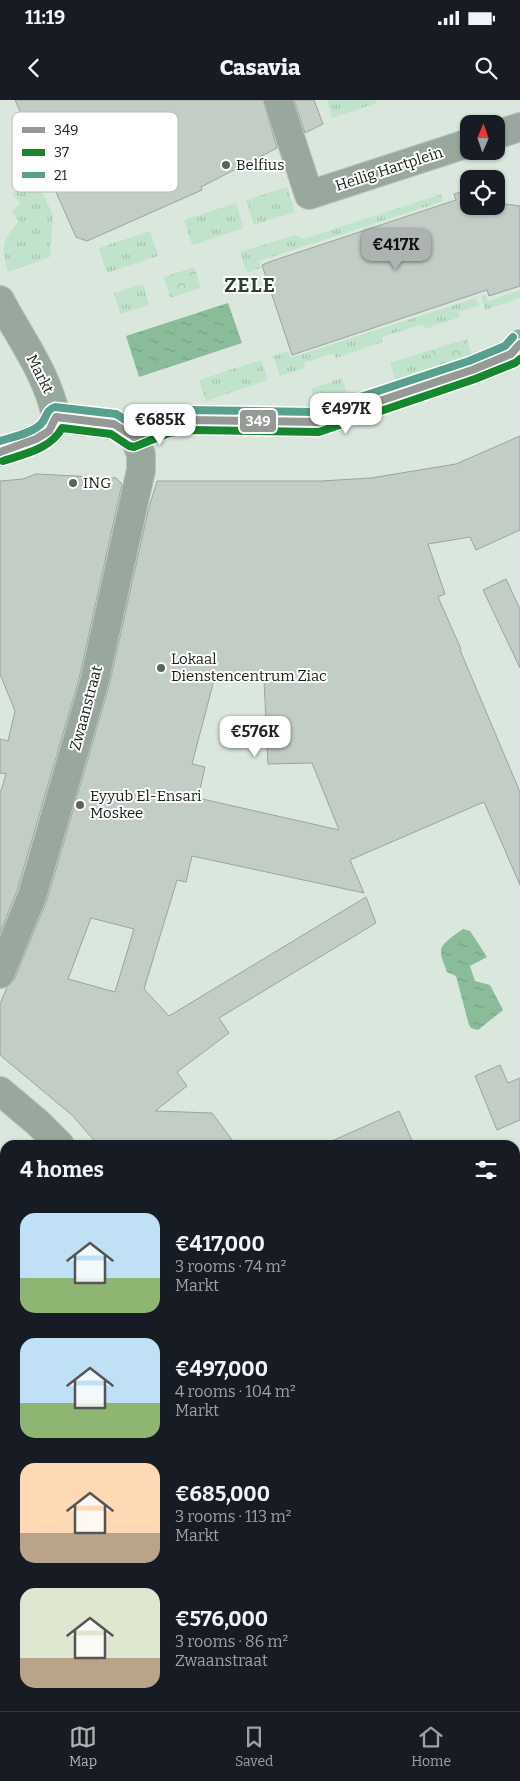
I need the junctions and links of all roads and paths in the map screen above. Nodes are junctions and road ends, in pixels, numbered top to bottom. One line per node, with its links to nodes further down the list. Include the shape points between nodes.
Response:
1 (278, 100): 4 (street, Heilig Hartplein, via 309,195)
2 (520, 127): 3 (street)
3 (505, 131)
4 (460, 147)
5 (0, 300): 7 (street, Markt, via 45,380)
6 (520, 344): 8 (street, via 511,354 472,370 318,422 188,420 166,423)
7 (56, 417): 8 (street, via 114,424); 9 (street, via 49,431)
8 (134, 437): 10 (street, Zwaanstraat, via 141,454 141,470 94,683 32,896)
9 (0, 452)
10 (0, 974)
11 (0, 1091): 12 (street)
12 (55, 1140)

